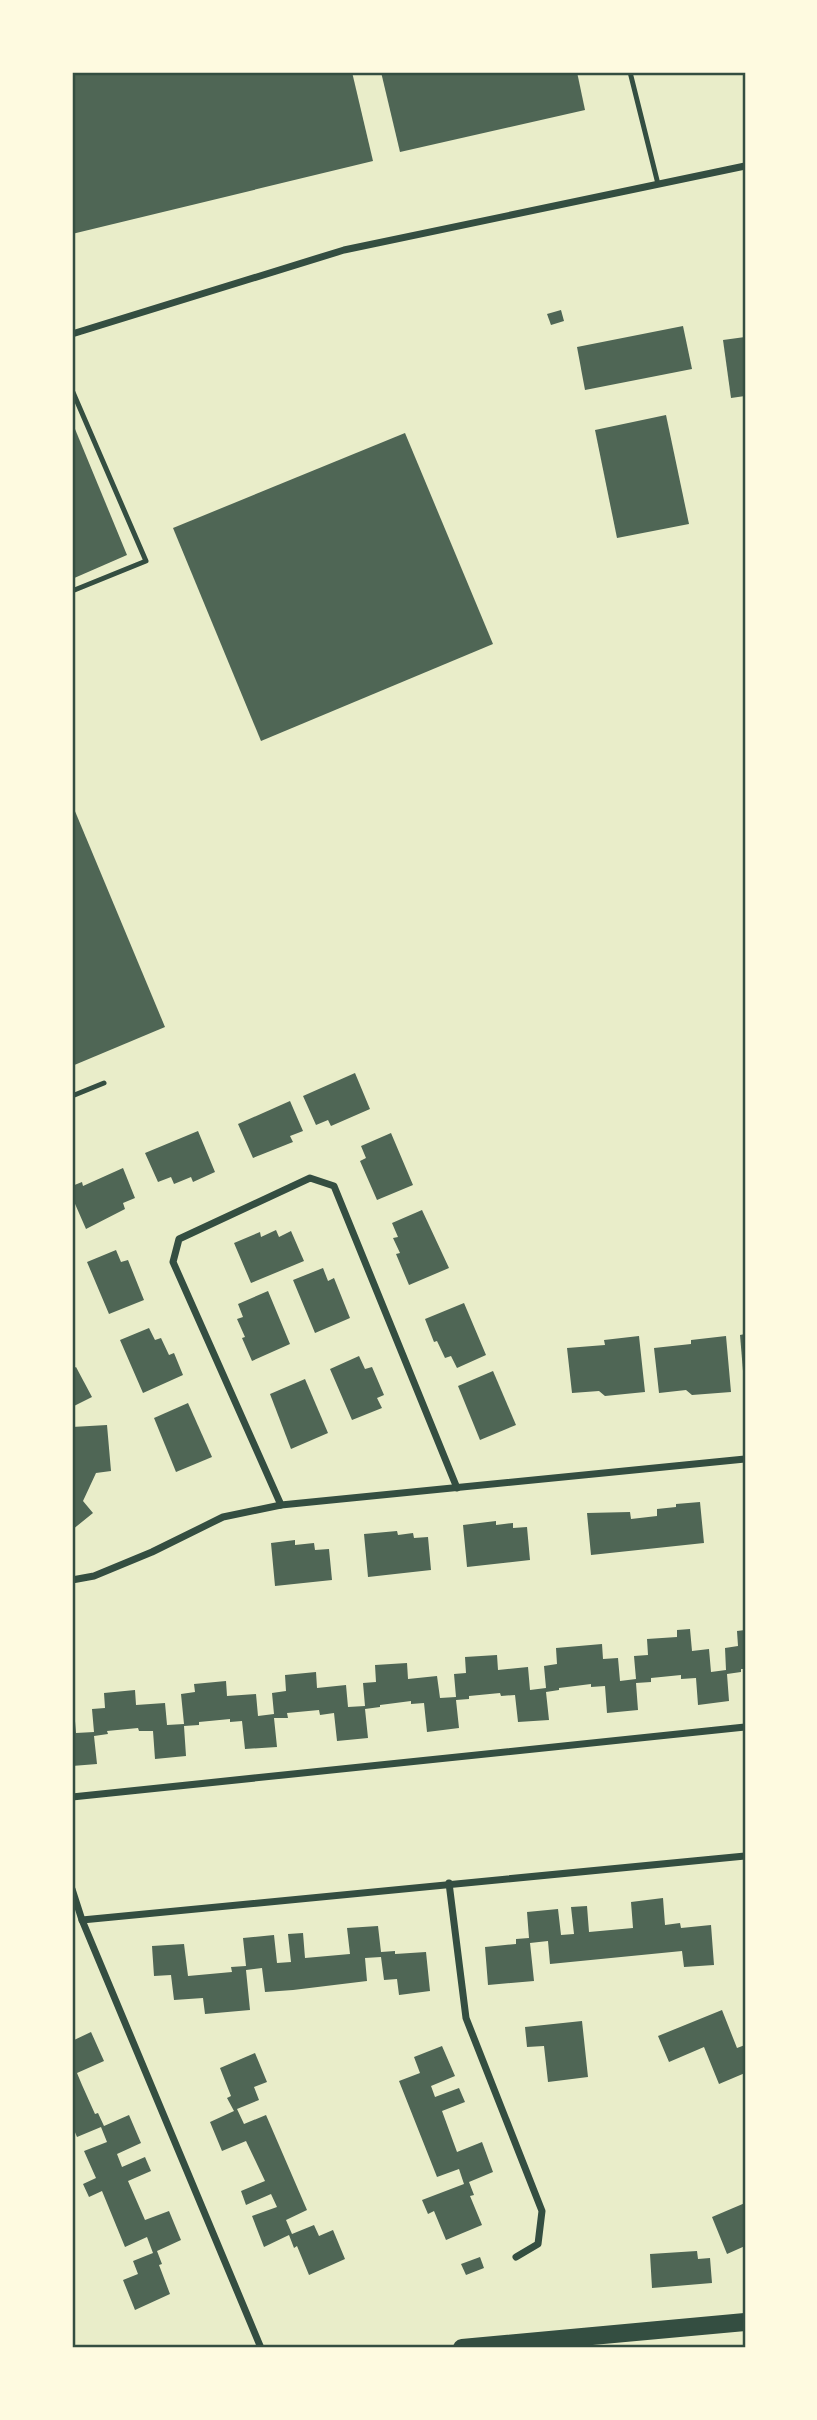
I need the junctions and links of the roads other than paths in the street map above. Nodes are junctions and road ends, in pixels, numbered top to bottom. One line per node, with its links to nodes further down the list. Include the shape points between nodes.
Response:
1 (630, 72): 3 (lane)
2 (745, 166): 3 (street)
3 (658, 184): 4 (street, via 344,250)
4 (72, 334)
5 (72, 390): 6 (lane, via 146,561)
6 (72, 591)
7 (104, 1083): 8 (lane)
8 (72, 1096)
9 (745, 1459): 10 (street)
10 (457, 1488): 11 (street); 11 (street, via 334,1186 310,1178 179,1238 173,1262)
11 (281, 1505): 12 (street, via 223,1517 152,1552)
12 (72, 1580)
13 (745, 1727): 14 (street)
14 (72, 1797)
15 (745, 1856): 16 (street)
16 (449, 1883): 18 (street); 19 (street, via 466,2018 542,2211 538,2244)
17 (72, 1889): 18 (street)
18 (82, 1920): 21 (street)
19 (516, 2257)
20 (745, 2322): 22 (main road)
21 (261, 2348)
22 (462, 2348)

